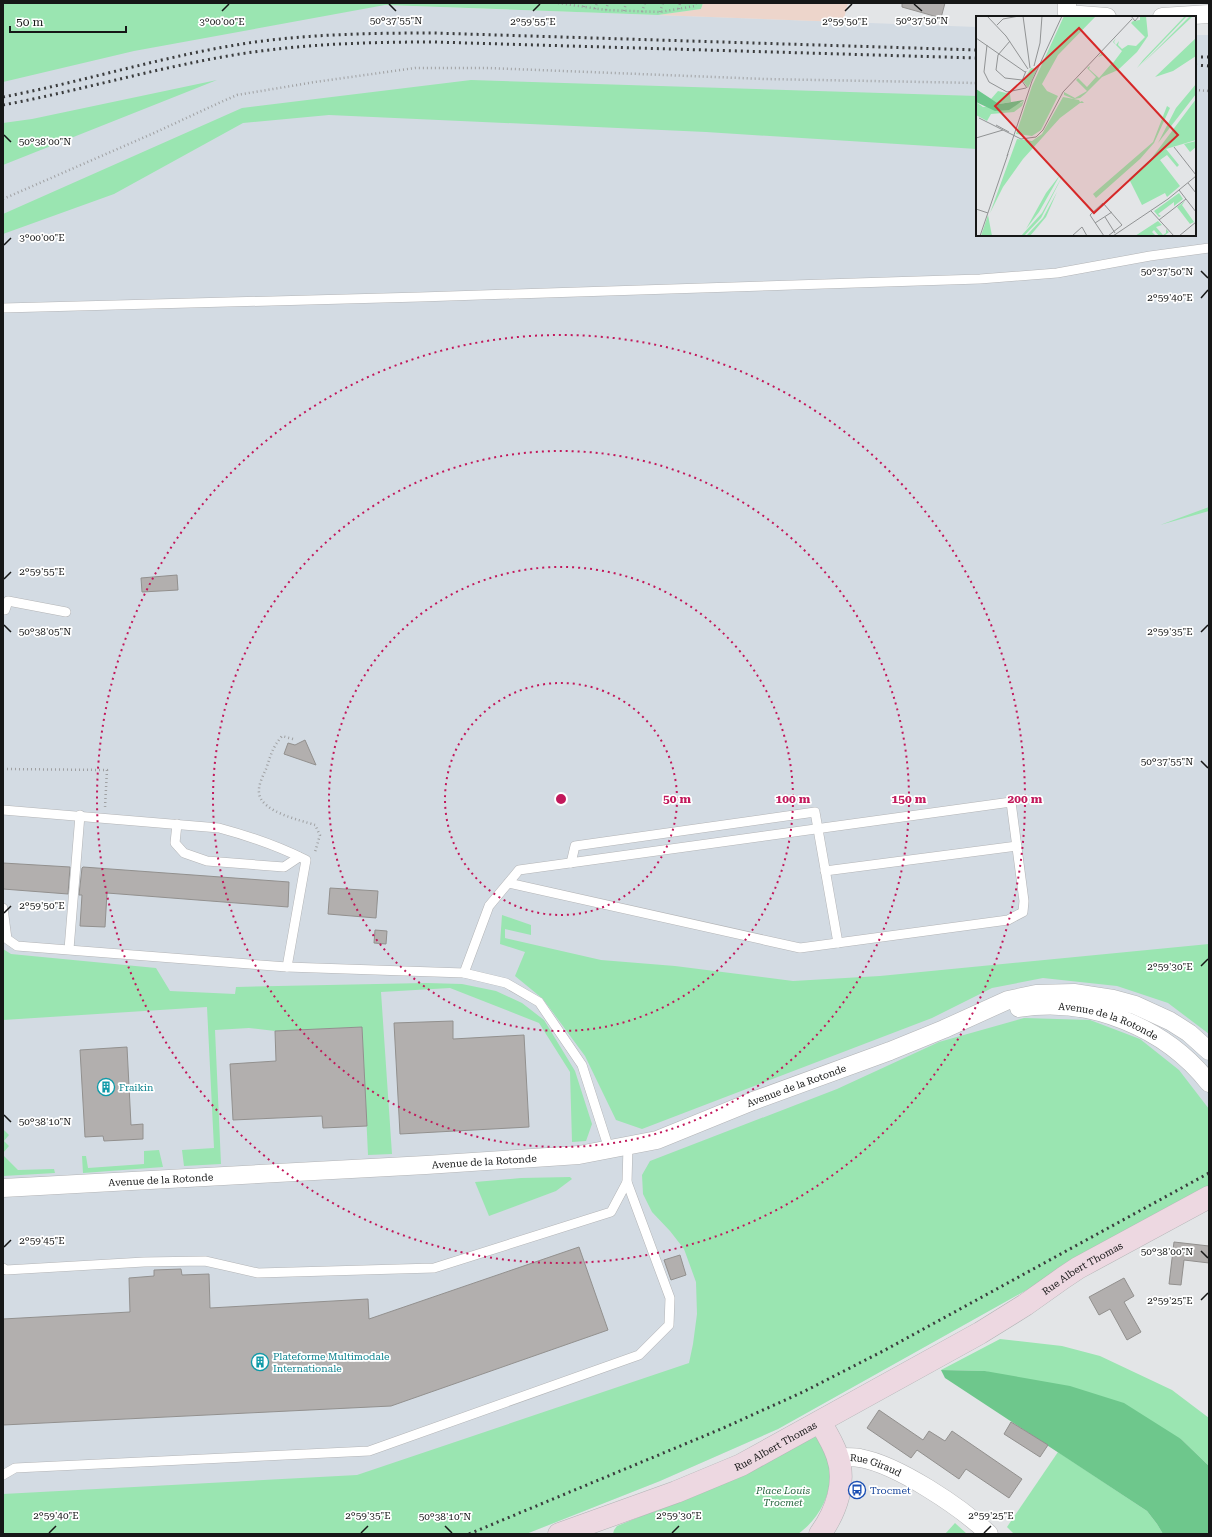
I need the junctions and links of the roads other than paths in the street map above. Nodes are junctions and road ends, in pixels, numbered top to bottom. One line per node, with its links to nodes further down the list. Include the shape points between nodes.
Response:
1 (1067, 3): 3 (street, via 1067,14)
2 (1209, 14): 4 (street)
3 (1094, 16)
4 (1178, 16)
5 (1209, 248): 6 (lane, via 1158,254 1057,273 980,279)
6 (3, 308)
7 (5, 610): 8 (lane, via 8,601)
8 (66, 612)
9 (3, 810): 10 (lane)
10 (80, 816): 11 (lane); 20 (lane)
11 (177, 824): 14 (lane, via 219,828 252,837); 14 (lane, via 175,843 184,853 206,861 284,867)
12 (818, 829): 13 (lane, via 1011,802); 15 (lane); 15 (lane, via 815,812 575,846); 16 (lane)
13 (1017, 846): 16 (lane); 19 (lane, via 1024,901 1023,912 1018,915 1008,920)
14 (302, 859): 21 (lane)
15 (571, 863): 17 (lane, via 519,870)
16 (825, 871): 19 (lane)
17 (508, 883): 19 (lane, via 800,948); 22 (lane, via 489,906)
18 (3, 908): 20 (lane, via 7,939 17,946)
19 (838, 943)
20 (69, 949): 21 (lane)
21 (287, 967): 22 (lane)
22 (464, 973): 27 (lane, via 506,983 539,1002 582,1065)
23 (944, 1029): 24 (street, Avenue de la Rotonde, via 1008,1000 1036,994 1074,993 1113,999 1154,1013 1189,1033); 25 (street, Avenue de la Rotonde, via 1001,1011 1022,1008 1062,1006 1098,1012 1149,1031 1192,1063); 26 (street, Avenue de la Rotonde, via 657,1140)
24 (1209, 1052)
25 (1209, 1083)
26 (628, 1146): 27 (street, Avenue de la Rotonde); 28 (lane)
27 (609, 1149): 29 (street, Avenue de la Rotonde, via 579,1155 426,1165)
28 (627, 1182): 32 (lane, via 611,1212 434,1268 258,1273 206,1261 6,1270); 36 (lane, via 670,1298 669,1324 639,1355 369,1451 15,1468)
29 (3, 1188)
30 (1209, 1196): 33 (street, Rue Albert Thomas, via 1078,1268)
31 (1209, 1213): 33 (street, Rue Albert Thomas)
32 (3, 1268)
33 (980, 1333): 34 (street, Rue Albert Thomas)
34 (820, 1422): 35 (street); 37 (street, Rue Albert Thomas, via 755,1458)
35 (838, 1457): 39 (street, via 838,1496 831,1516); 40 (street, Rue Giraud, via 860,1458 902,1475 956,1507)
36 (3, 1475)
37 (600, 1527): 38 (street, Rue Albert Thomas)
38 (559, 1534)
39 (820, 1534)
40 (989, 1534)

